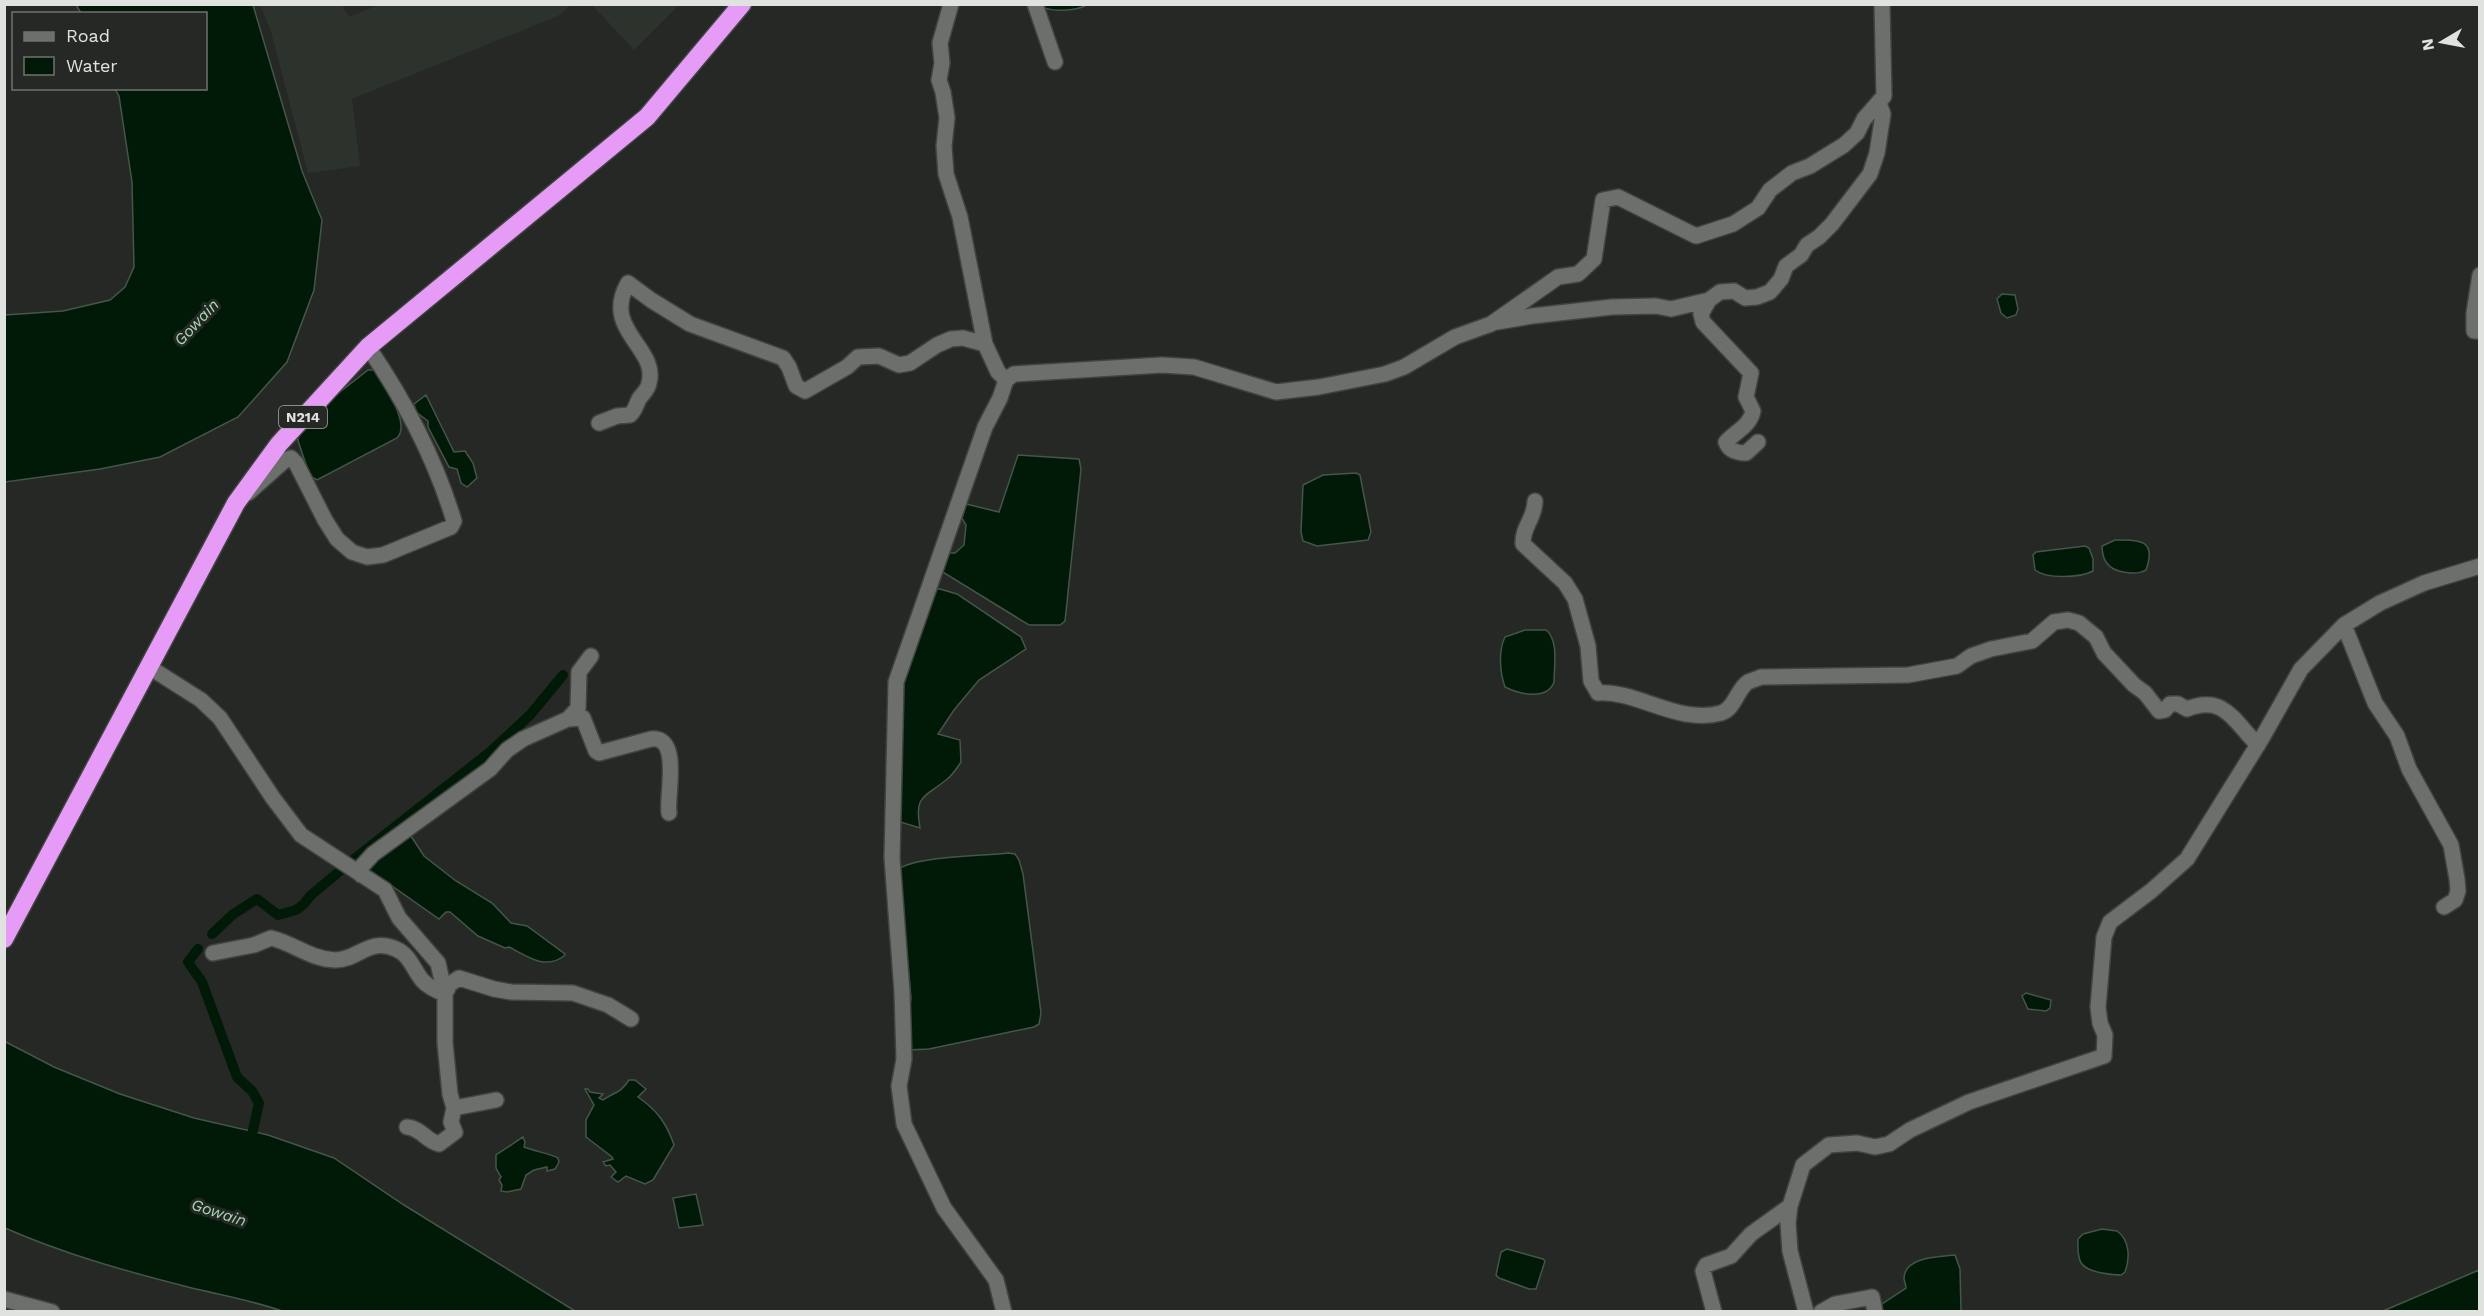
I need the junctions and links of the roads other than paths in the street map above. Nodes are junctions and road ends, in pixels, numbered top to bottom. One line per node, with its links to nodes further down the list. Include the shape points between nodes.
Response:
1 (742, 4): 12 (highway, N214, via 647,117)
2 (951, 4): 11 (street, via 940,43 939,80 947,118 946,174 960,217)
3 (1035, 4): 5 (street)
4 (1882, 4): 6 (street, via 1884,96)
5 (1055, 62)
6 (1879, 103): 8 (street, via 1883,114 1870,174 1832,224 1786,266 1770,292 1744,298 1734,291 1719,292); 9 (street, via 1844,145 1792,173 1770,190 1758,208 1733,224 1696,236 1618,197 1604,200 1594,259 1578,274 1558,277)
7 (2480, 274): 10 (street, via 2474,314 2474,331)
8 (1709, 300): 9 (street, via 1671,309 1612,307); 15 (street, via 1701,314 1703,322 1751,374 1746,397 1754,411 1752,418 1726,442 1727,446 1746,453)
9 (1491, 324): 13 (street, via 1455,337 1385,374 1276,392 1194,367 1162,365 1014,374)
10 (2480, 331)
11 (985, 344): 13 (street); 14 (street, via 951,339 910,363 898,365 879,356 858,357 805,391 796,386 783,358 690,324 628,283 621,297 621,311 626,329 648,365 649,386 630,415)
12 (368, 347): 17 (highway, N214, via 279,444); 17 (street, via 424,441 446,493 454,521 451,527 383,555 367,557 352,552 331,529 291,458)
13 (1006, 380): 37 (street, via 985,427 896,682 892,858 902,992 904,1059 899,1086 904,1124 944,1208 996,1280)
14 (599, 423)
15 (1758, 442)
16 (1535, 501): 23 (street, via 1523,544 1565,583 1575,599 1588,646 1591,681 1598,693 1614,692 1662,709 1701,716 1724,713 1746,683 1761,677 1908,675 1957,666 1991,649 2032,641 2054,622 2068,620 2079,623 2096,637 2104,653 2159,711 2170,704 2187,709 2204,703 2218,706)
17 (236, 503): 21 (highway, N214)
18 (2480, 566): 19 (street, via 2424,583)
19 (2344, 625): 23 (street, via 2301,669); 26 (street, via 2375,703 2397,736 2409,769 2451,845 2458,891 2455,900)
20 (591, 656): 22 (street, via 579,672 578,708)
21 (149, 667): 25 (street, via 201,700 220,718 301,836); 27 (highway, N214)
22 (568, 719): 24 (street, via 583,718 599,753 651,739 662,741 672,764 667,791); 25 (street, via 523,739 490,769 382,847 362,866)
23 (2258, 745): 34 (street, via 2187,859 2110,922 2104,937 2098,1007 2105,1035 2104,1056 1969,1102 1890,1144 1829,1145 1803,1165)
24 (669, 813)
25 (351, 868): 29 (street, via 385,890 399,918 438,963)
26 (2445, 907)
27 (4, 939)
28 (213, 953): 29 (street, via 271,938 287,942 304,954 335,960 374,945 385,946 406,956 423,981)
29 (445, 994): 30 (street, via 459,978 511,992 573,993); 32 (street)
30 (631, 1018)
31 (496, 1101): 32 (street)
32 (454, 1108): 33 (street, via 455,1132 439,1144)
33 (407, 1127)
34 (1790, 1206): 38 (street, via 1751,1234 1731,1256 1706,1265 1703,1271); 39 (street, via 1790,1251)
35 (4, 1299): 36 (street)
36 (52, 1311)
37 (1004, 1311)
38 (1714, 1311)
39 (1806, 1311)
40 (1821, 1311): 41 (street, via 1835,1304 1872,1297)
41 (1875, 1311)

